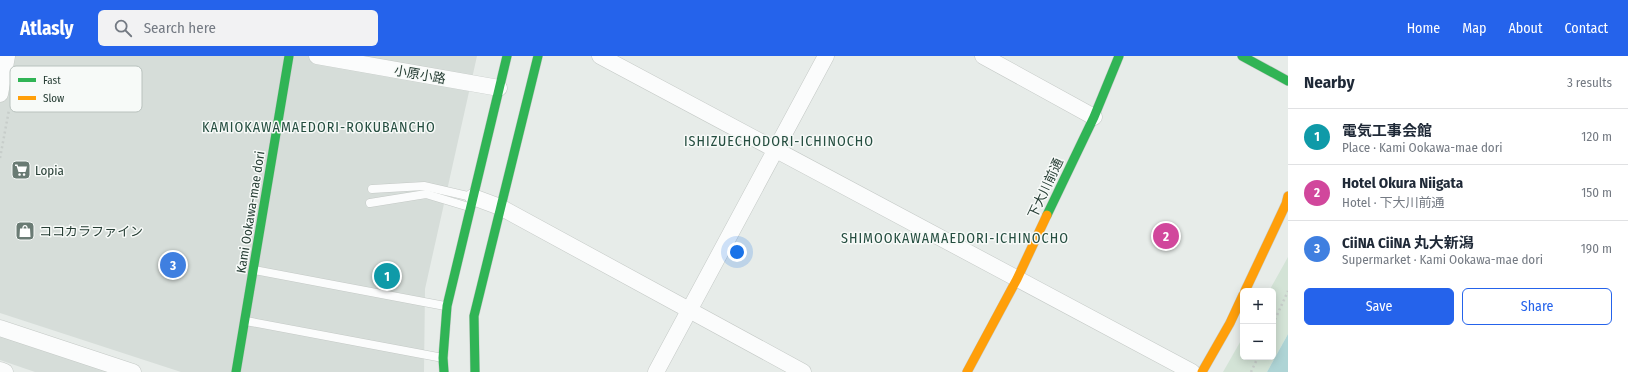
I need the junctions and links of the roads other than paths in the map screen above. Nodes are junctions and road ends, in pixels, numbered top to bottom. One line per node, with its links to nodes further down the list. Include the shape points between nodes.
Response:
1 (7, 56): 13 (street)
2 (289, 56): 21 (main road, Kami Ookawa-mae dori)
3 (317, 56): 12 (street, 小原小路)
4 (507, 56): 12 (main road)
5 (538, 56): 20 (main road)
6 (600, 56): 15 (street)
7 (826, 56): 15 (street)
8 (983, 56): 14 (street)
9 (1119, 56): 14 (main road, 下大川前通)
10 (1242, 56): 11 (main road)
11 (1288, 81)
12 (499, 88): 18 (main road)
13 (0, 94)
14 (1094, 117): 22 (main road, 下大川前通)
15 (776, 150): 22 (street); 26 (street)
16 (372, 189): 18 (lane, via 424,186)
17 (1288, 196): 23 (main road)
18 (471, 202): 19 (lane, via 426,194); 20 (street); 25 (main road)
19 (370, 203)
20 (500, 207): 26 (street); 35 (main road, via 474,316)
21 (253, 270): 25 (lane); 27 (main road, Kami Ookawa-mae dori)
22 (1017, 279): 38 (main road, 下大川前通); 39 (street)
23 (1246, 288)
24 (1240, 301): 40 (main road)
25 (447, 306): 29 (main road)
26 (690, 310): 36 (street); 37 (street)
27 (245, 321): 29 (lane); 33 (main road, Kami Ookawa-mae dori)
28 (0, 328): 32 (street)
29 (443, 358): 34 (main road)
30 (0, 370): 31 (street)
31 (5, 372)
32 (133, 372)
33 (236, 372)
34 (444, 372)
35 (475, 372)
36 (656, 372)
37 (804, 372)
38 (967, 372)
39 (1192, 372)
40 (1202, 372)

